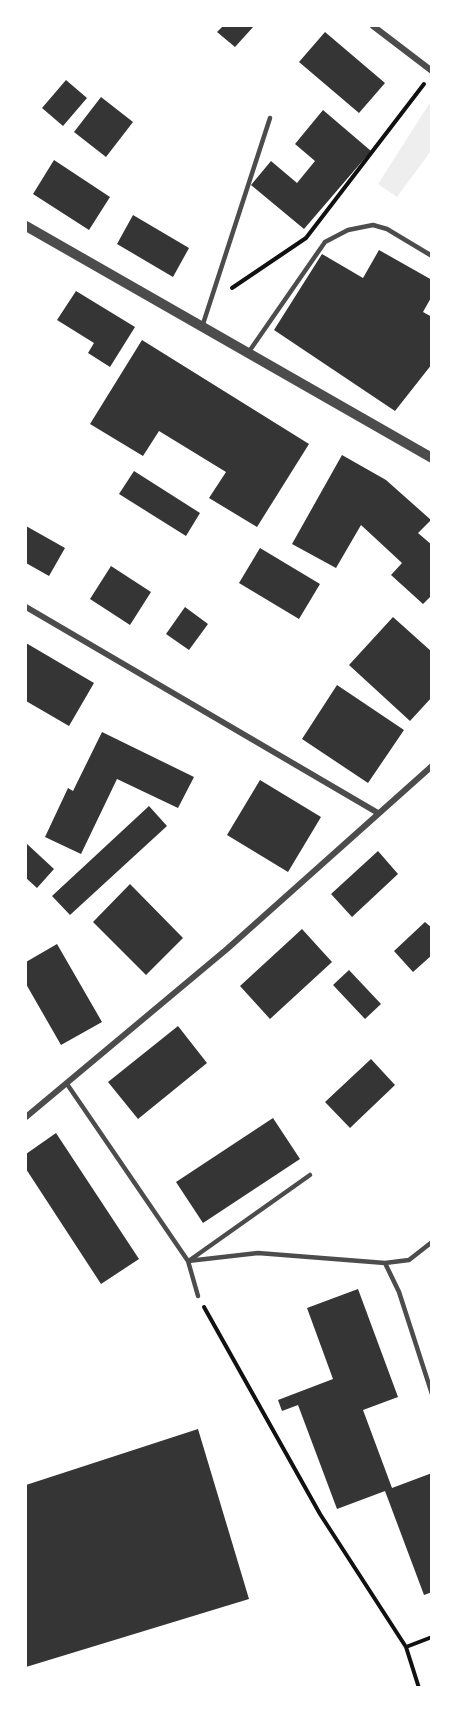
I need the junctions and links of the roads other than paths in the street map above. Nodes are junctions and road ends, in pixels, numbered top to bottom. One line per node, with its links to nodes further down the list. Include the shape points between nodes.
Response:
1 (373, 26): 2 (street)
2 (432, 71)
3 (270, 118): 6 (lane)
4 (26, 226): 6 (street)
5 (432, 256): 7 (lane, via 387,228 373,225 348,230 325,242)
6 (202, 327): 7 (street)
7 (248, 353): 8 (street)
8 (432, 458)
9 (26, 607): 11 (street)
10 (432, 766): 11 (street)
11 (378, 813): 12 (street, via 227,950)
12 (67, 1084): 13 (street); 16 (lane)
13 (26, 1117)
14 (310, 1175): 16 (lane)
15 (432, 1242): 17 (lane, via 409,1260)
16 (188, 1261): 17 (lane, via 258,1253); 18 (lane)
17 (385, 1263): 19 (lane, via 399,1292)
18 (198, 1296)
19 (432, 1394)

